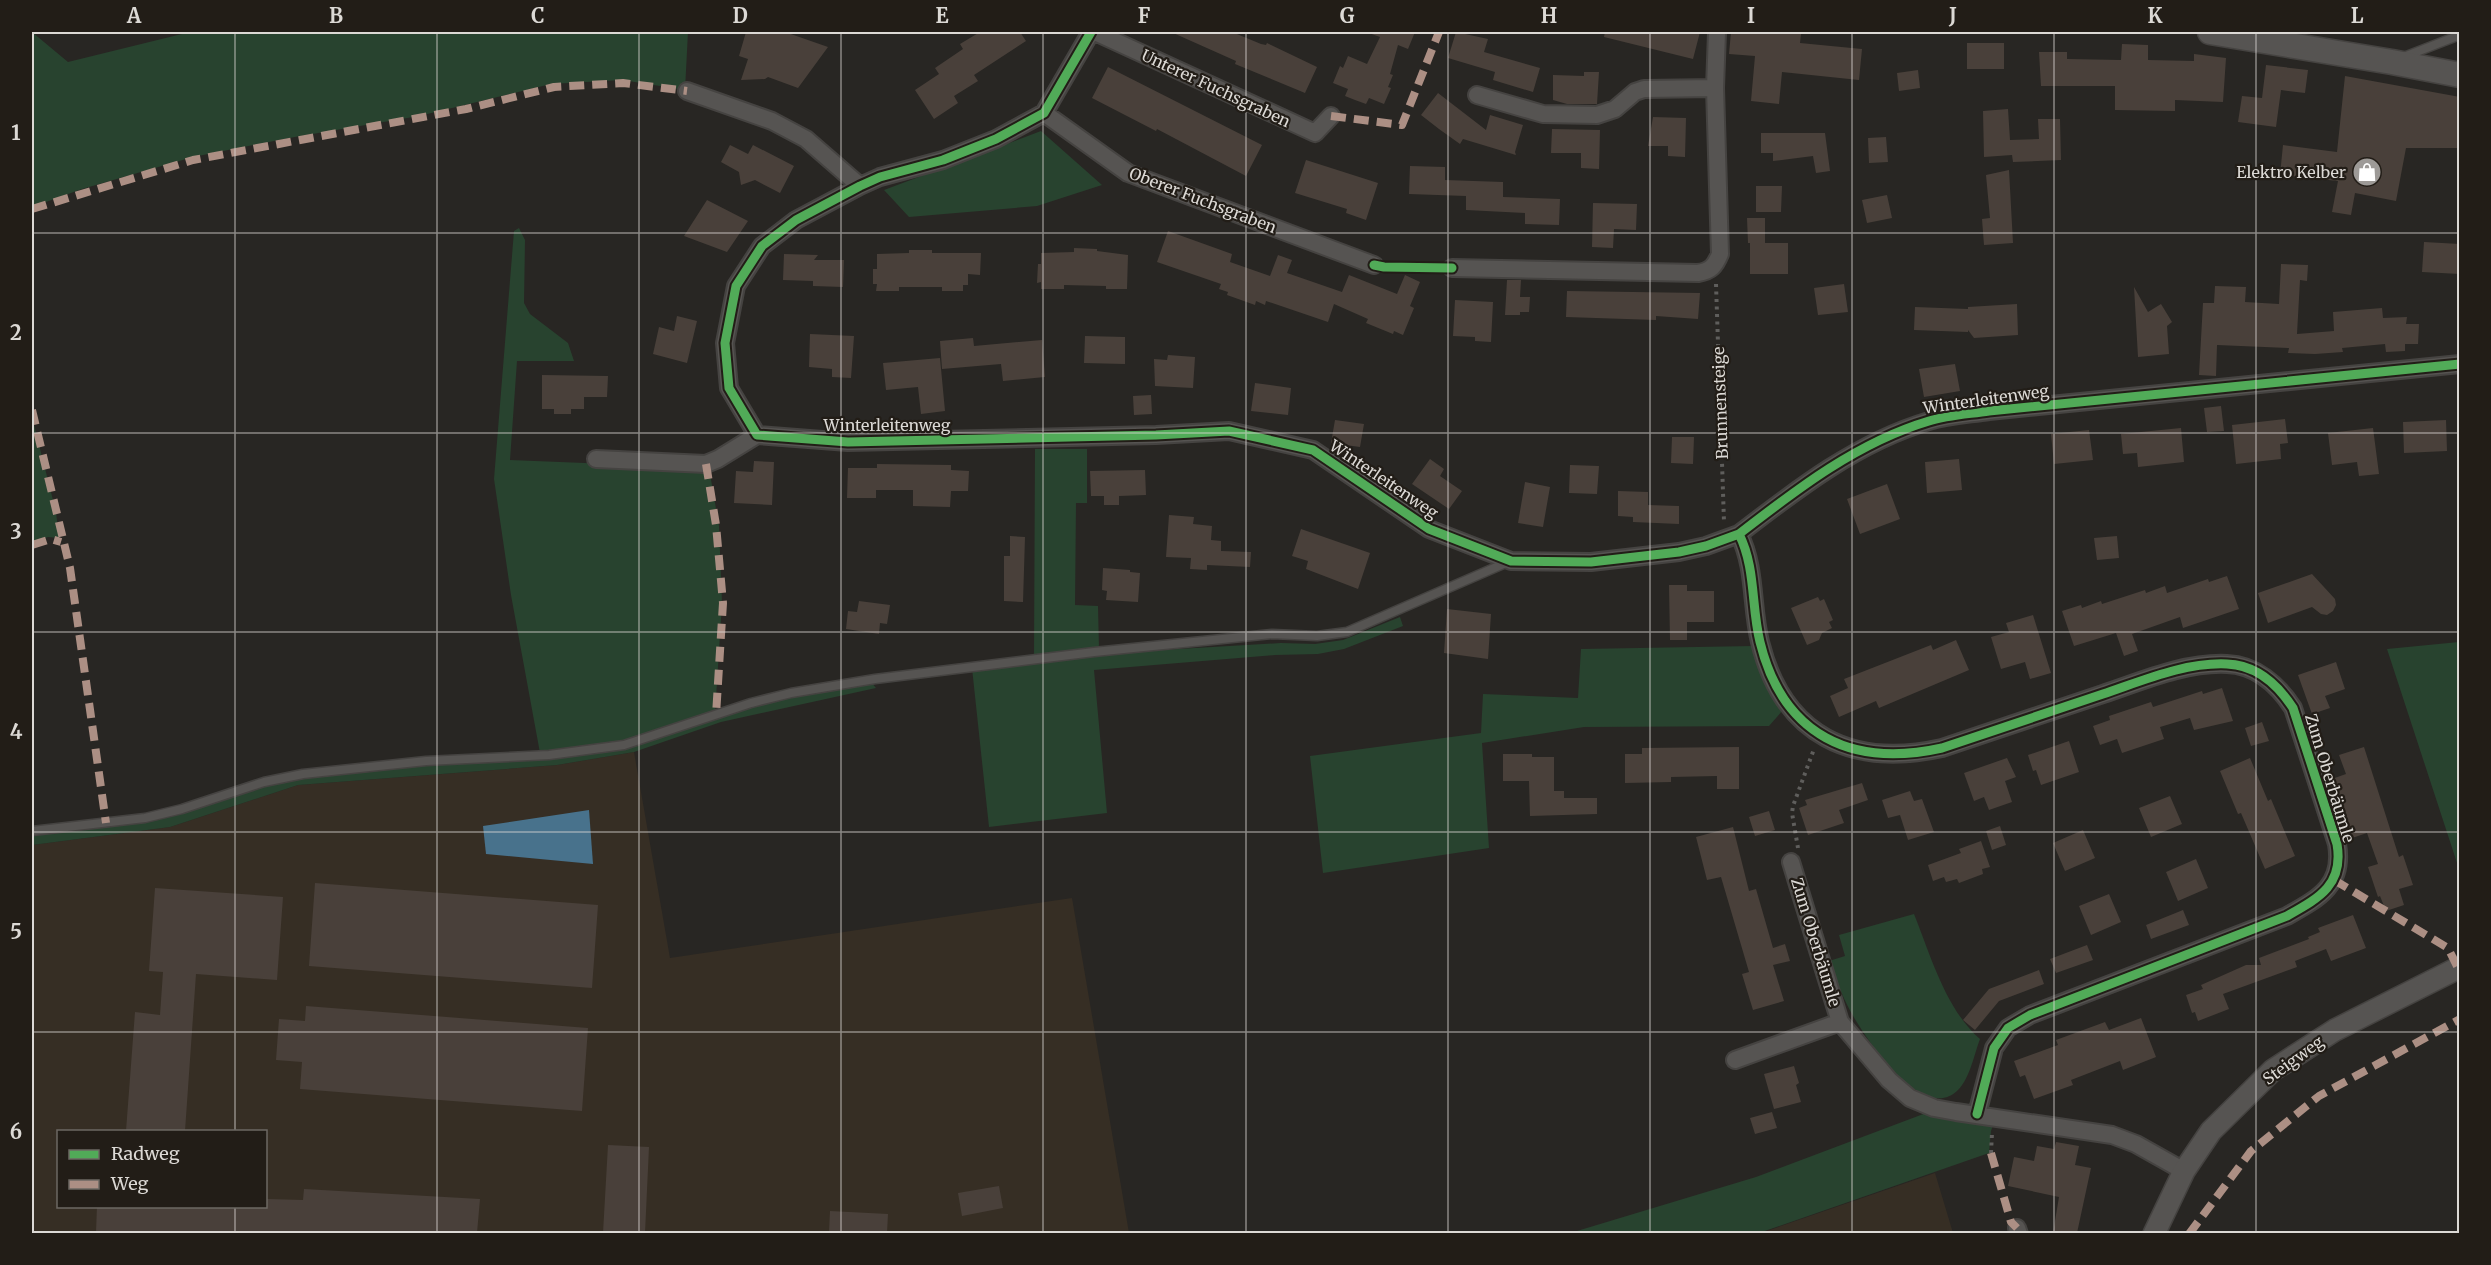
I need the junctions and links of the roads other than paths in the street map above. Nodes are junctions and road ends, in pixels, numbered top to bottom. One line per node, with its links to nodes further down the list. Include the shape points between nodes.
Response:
1 (1093, 32): 10 (street); 11 (street, Unterer Fuchsgraben, via 1315,134)
2 (1717, 32): 7 (street)
3 (2210, 32): 5 (main road)
4 (2460, 34): 5 (lane)
5 (2392, 62): 6 (main road)
6 (2460, 75)
7 (1715, 88): 9 (street, via 1644,89 1616,109 1598,115 1543,114); 14 (street, via 1719,254 1708,272)
8 (687, 91): 12 (street, via 772,121 806,139)
9 (1477, 96)
10 (1044, 113): 12 (street, via 996,139); 13 (street, Oberer Fuchsgraben, via 1128,173)
11 (1331, 116)
12 (860, 186): 16 (street, via 796,220 762,246 736,286 725,343 729,388)
13 (1374, 265)
14 (1452, 268)
15 (2460, 364): 18 (street, Winterleitenweg, via 1932,420 1874,442 1828,469)
16 (757, 435): 17 (street, via 706,464); 19 (street, Winterleitenweg, via 848,442 1229,431 1312,450 1429,529)
17 (596, 459)
18 (1732, 538): 19 (street, Winterleitenweg, via 1679,552 1591,562); 25 (street, Zum Oberbäumle, via 1746,548 1760,643 1782,694 1798,715 1841,746 1872,753 1921,753 2168,672 2228,663 2267,678 2293,708 2337,844 2339,859 2334,880 2314,901 2287,916 2030,1015 2008,1028 1994,1048)
19 (1510, 561): 20 (lane, via 1347,632 1317,636 1272,634 875,679 751,703 624,745 549,755 416,761 303,774 154,816)
20 (32, 831)
21 (1791, 862): 23 (street, Zum Oberbäumle)
22 (2460, 967): 26 (street, Steigweg, via 2335,1030 2273,1070 2211,1131)
23 (1840, 1022): 24 (street, Zum Oberbäumle); 25 (street, Zum Oberbäumle, via 1889,1080 1910,1098 1935,1108)
24 (1735, 1060)
25 (1977, 1114): 26 (street, Zum Oberbäumle, via 2112,1135)
26 (2184, 1171): 27 (street, Steigweg)
27 (2154, 1233)

